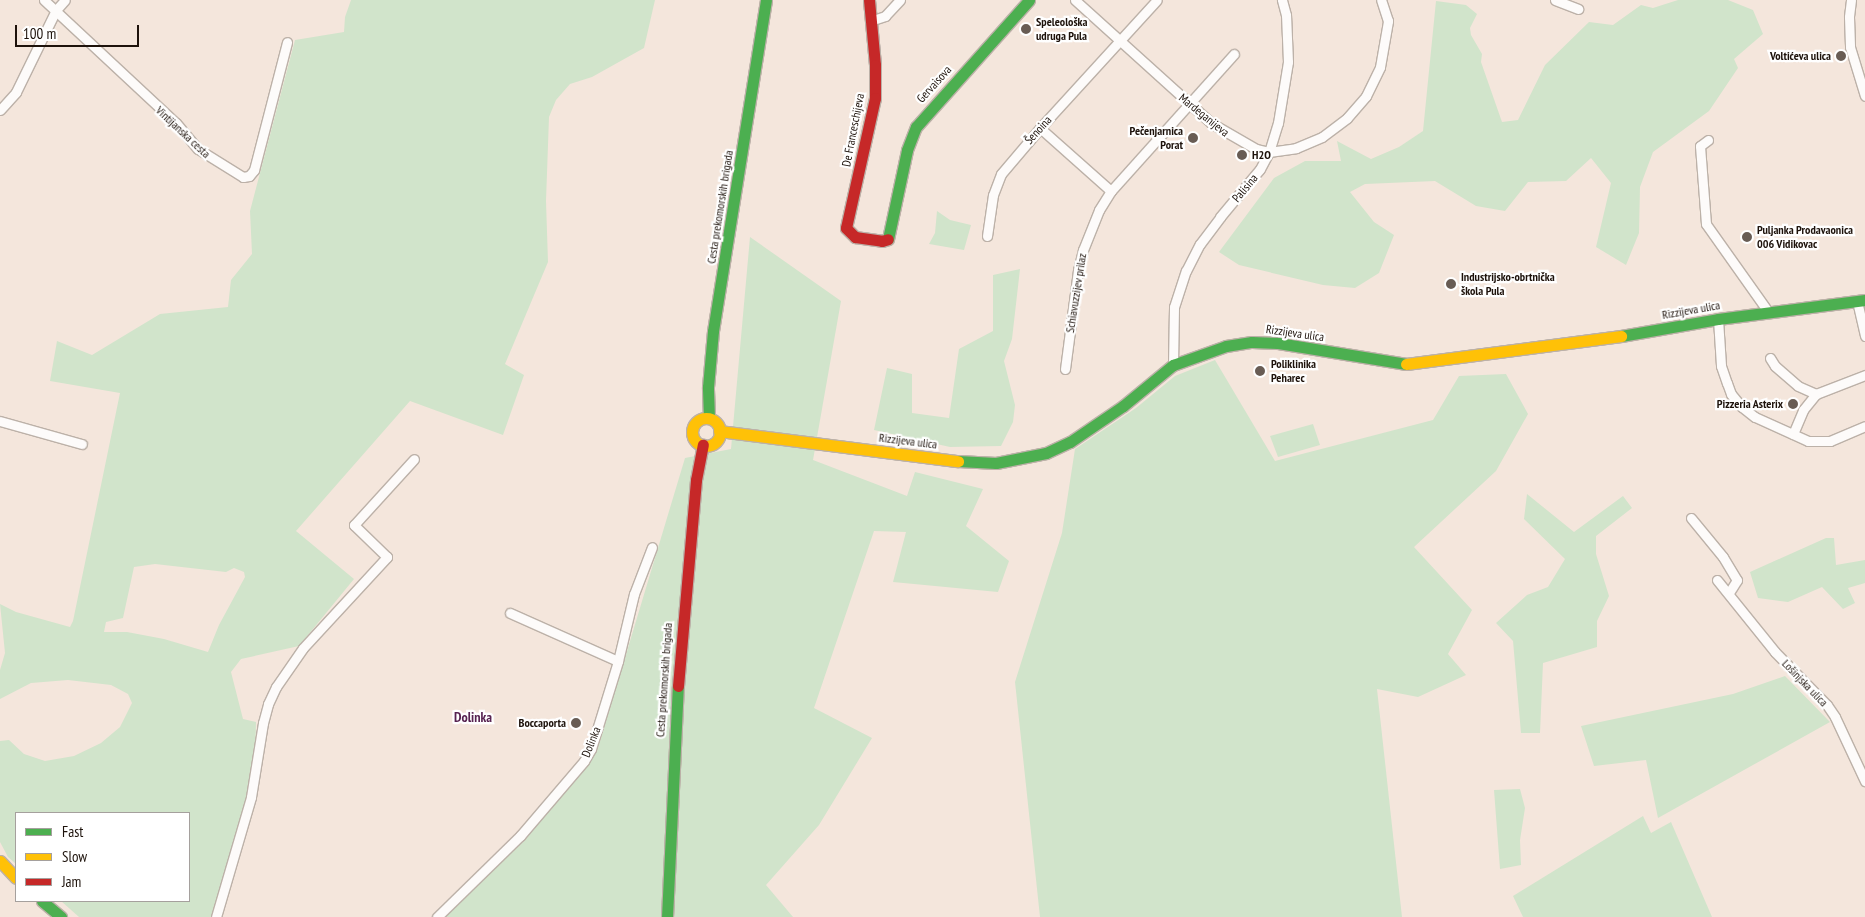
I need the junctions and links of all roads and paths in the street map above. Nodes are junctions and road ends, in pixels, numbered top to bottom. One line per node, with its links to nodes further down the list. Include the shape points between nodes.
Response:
1 (44, 0): 14 (street, Vintijanska cesta)
2 (65, 0): 14 (street)
3 (766, 0): 37 (street, Cesta prekomorskih brigada, via 713,331)
4 (870, 0): 15 (street, De Franceschijeva)
5 (900, 0): 15 (street, via 885,16)
6 (1029, 0): 26 (street, Gervaisova, via 916,127 907,150 887,241 855,237)
7 (1075, 0): 16 (street, Mardeganijeva)
8 (1157, 0): 16 (street, Šenoina)
9 (1282, 0): 24 (street, Palisina, via 1286,15 1288,62)
10 (1381, 0): 24 (street, Mardeganijeva, via 1388,21 1380,66 1366,96 1322,137 1296,148)
11 (1556, 0): 13 (street)
12 (1851, 0): 19 (street, via 1850,48)
13 (1578, 9)
14 (56, 10): 17 (street, Vintijanska cesta, via 198,149 243,177 254,170); 21 (street, via 16,92)
15 (870, 21): 26 (street, De Franceschijeva, via 875,98 846,228)
16 (1120, 40): 20 (street, Mardeganijeva); 22 (street, Šenoina)
17 (287, 42)
18 (1234, 54): 20 (street, Schiavuzzijev prilaz)
19 (1865, 96)
20 (1189, 103): 24 (street, Mardeganijeva, via 1222,131 1256,149); 25 (street, Schiavuzzijev prilaz)
21 (0, 110)
22 (1040, 128): 25 (street); 27 (street, Šenoina, via 1012,160 996,185)
23 (1708, 140): 29 (street, via 1700,146 1706,224)
24 (1270, 152): 33 (street, Palisina, via 1189,264 1174,307)
25 (1111, 191): 34 (street, Schiavuzzijev prilaz, via 1099,210 1083,250)
26 (849, 233)
27 (987, 236)
28 (1861, 301): 29 (street, Rizzijeva ulica); 31 (street)
29 (1769, 313): 30 (street, Rizzijeva ulica)
30 (1718, 319): 33 (street, Rizzijeva ulica, via 1635,334 1411,365 1278,342 1226,346); 41 (street, via 1721,366 1731,394 1755,416)
31 (1865, 336)
32 (1770, 358): 36 (street, via 1798,386)
33 (1172, 365): 40 (street, Rizzijeva ulica, via 1123,406 1070,442 1046,452 996,463 970,463)
34 (1065, 369)
35 (1865, 375): 36 (street)
36 (1816, 394): 41 (street, via 1803,410)
37 (709, 418): 40 (street, via 717,424); 43 (street, via 698,420 692,429 694,439)
38 (0, 421): 42 (street)
39 (1865, 426): 41 (street, via 1830,441 1808,441)
40 (719, 432): 43 (street, via 713,444)
41 (1793, 434)
42 (82, 444)
43 (703, 445): 58 (street, Cesta prekomorskih brigada, via 690,530 674,727)
44 (414, 458): 56 (street, via 354,525 387,557 303,648 276,686 268,704 251,797)
45 (1691, 518): 48 (street, via 1724,557 1737,580)
46 (652, 547): 50 (street, Dolinka, via 634,594)
47 (1717, 580): 48 (street, Lošinjska ulica)
48 (1729, 593): 51 (street, Lošinjska ulica, via 1776,652 1827,705)
49 (510, 613): 50 (street)
50 (618, 661): 57 (street, Dolinka, via 591,749 584,761 520,836)
51 (1865, 781)
52 (0, 861): 53 (street)
53 (15, 877)
54 (43, 902): 55 (street)
55 (61, 917)
56 (216, 917)
57 (436, 917)
58 (667, 917)

